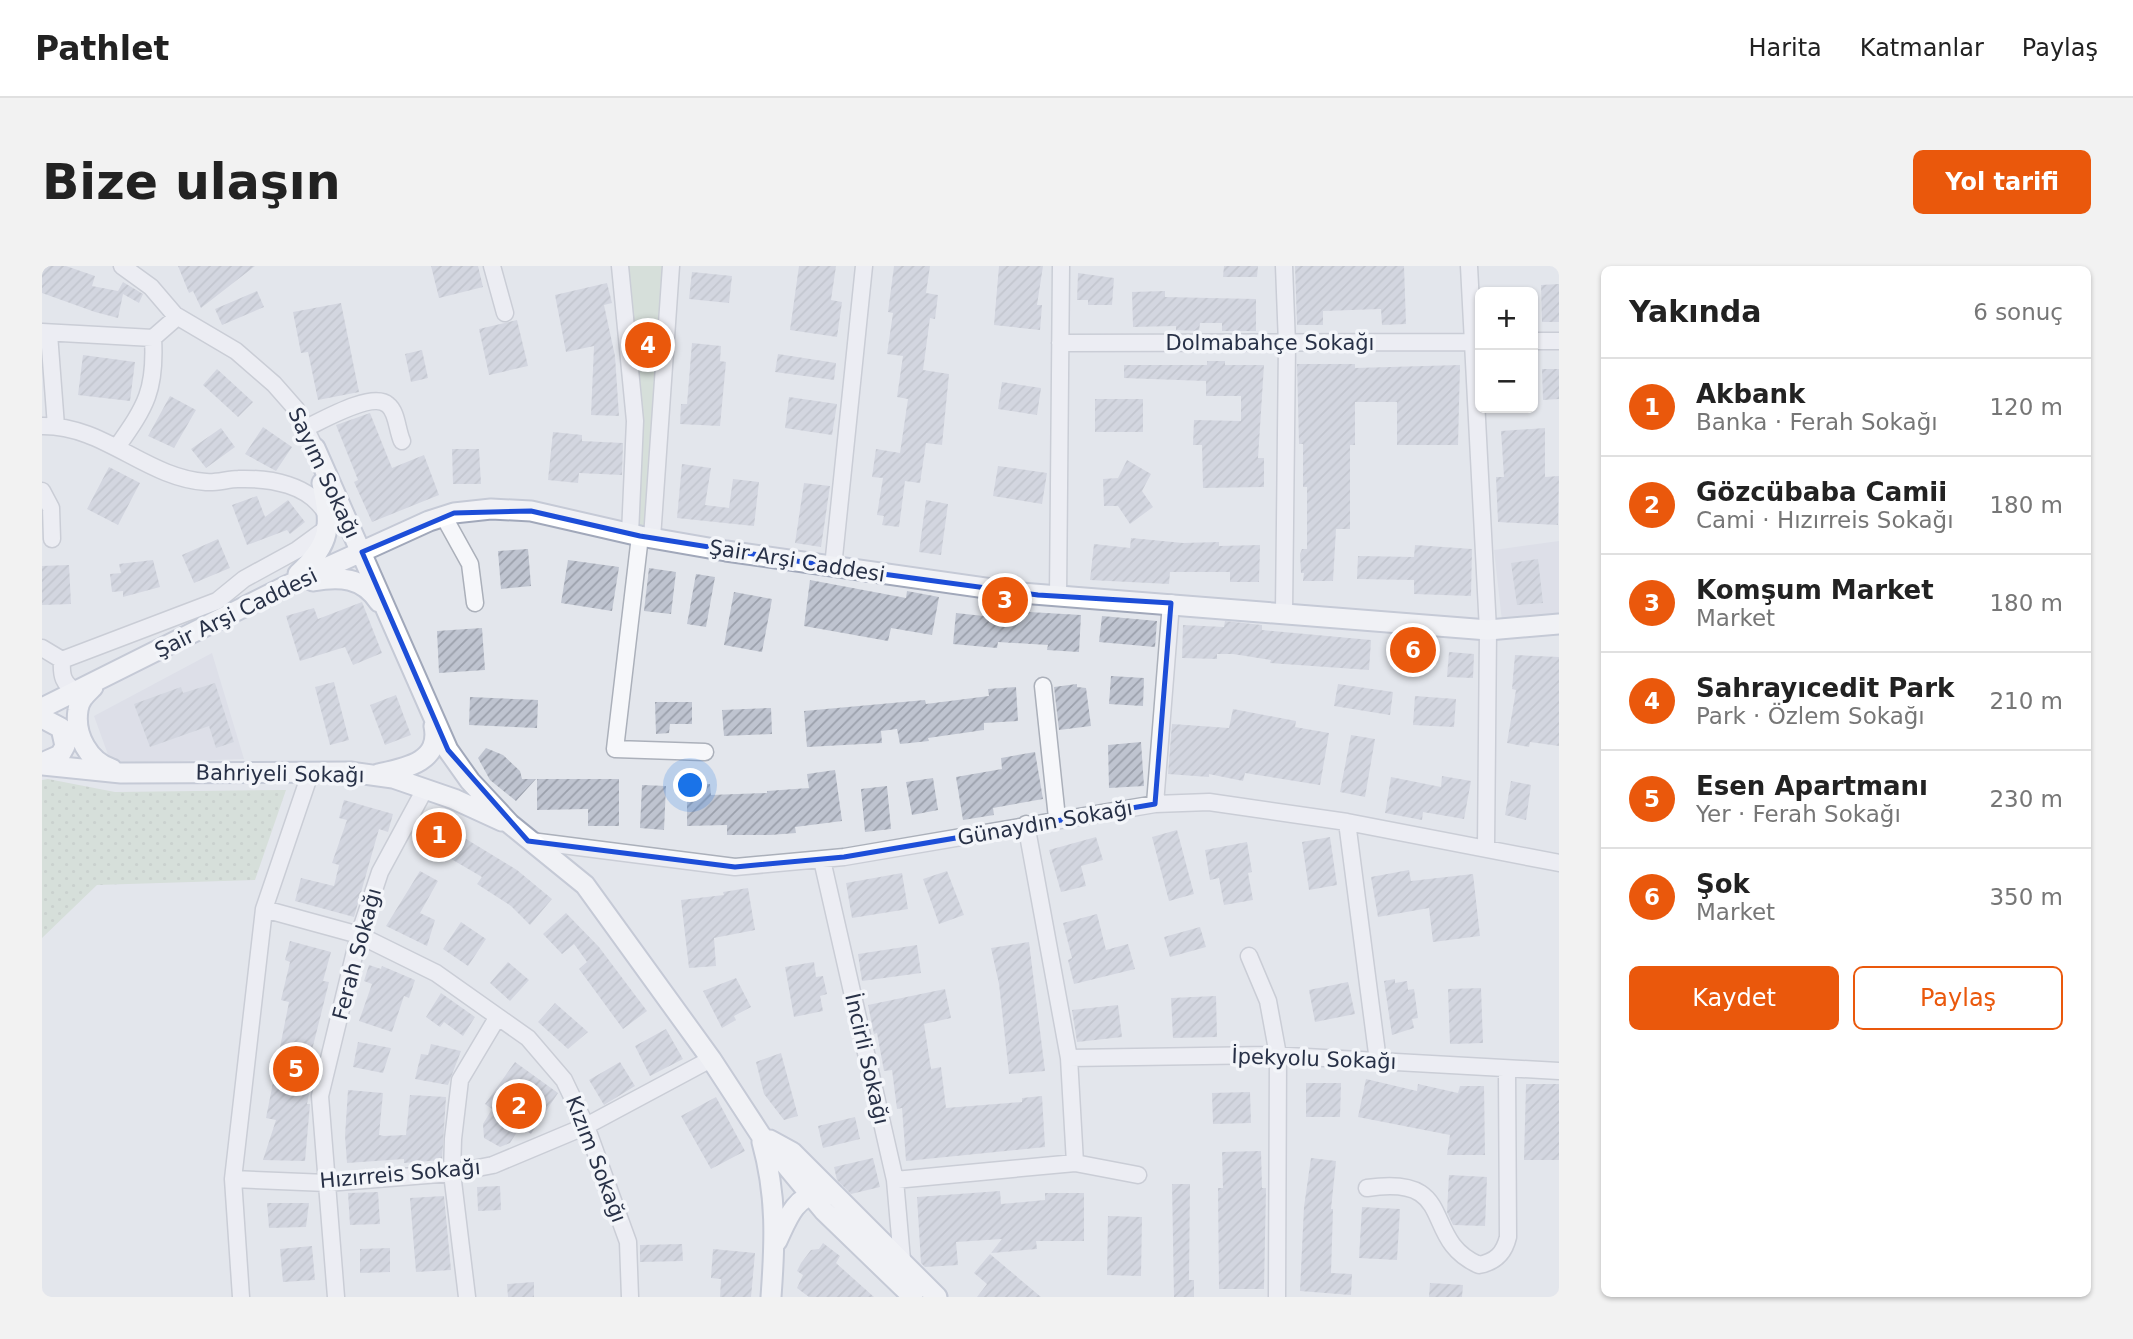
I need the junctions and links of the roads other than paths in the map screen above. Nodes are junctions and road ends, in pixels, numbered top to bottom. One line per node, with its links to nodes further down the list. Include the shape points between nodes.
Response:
1 (122, 266): 9 (street)
2 (492, 266): 10 (street)
3 (620, 266): 29 (street)
4 (671, 266): 29 (street)
5 (864, 266): 32 (street)
6 (1060, 266): 18 (street)
7 (1284, 266): 19 (street)
8 (1469, 266): 12 (street)
9 (141, 270): 11 (street, Sayım Sokağı)
10 (505, 313)
11 (177, 317): 14 (street); 22 (street, Sayım Sokağı, via 248,360 288,398)
12 (1475, 323)
13 (46, 333): 14 (street); 21 (street)
14 (153, 338): 24 (street, via 155,372 147,401)
15 (1538, 341): 16 (street)
16 (1559, 341)
17 (1475, 342): 19 (street, Dolmabahçe Sokağı)
18 (1060, 343): 19 (street, Dolmabahçe Sokağı); 34 (street)
19 (1287, 344): 37 (street)
20 (1477, 350): 40 (street)
21 (49, 426): 24 (street, via 86,432)
22 (306, 428): 23 (street, via 379,400 394,414); 25 (street, Sayım Sokağı)
23 (402, 440)
24 (117, 447): 28 (street, via 159,472 207,482 238,479 286,484 310,496)
25 (315, 448): 28 (main road); 31 (main road, Sayım Sokağı)
26 (42, 491): 30 (street, via 51,508)
27 (444, 517): 29 (main road, Şair Arşi Caddesi, via 491,509 531,511); 31 (main road, Şair Arşi Caddesi); 35 (street, via 470,564)
28 (328, 520): 33 (main road, via 320,553); 42 (street, Şair Arşi Caddesi, via 303,546 244,579 216,601)
29 (641, 536): 32 (main road, Şair Arşi Caddesi); 49 (street, via 615,749)
30 (52, 539)
31 (362, 552): 33 (main road, Şair Arşi Caddesi); 39 (main road, Sayım Sokağı)
32 (833, 567): 34 (main road, Şair Arşi Caddesi)
33 (284, 587): 39 (main road, via 334,578 352,581 375,595); 43 (main road, Şair Arşi Caddesi)
34 (1058, 597): 36 (main road, Şair Arşi Caddesi)
35 (475, 603)
36 (1171, 603): 37 (main road, Şair Arşi Caddesi); 55 (street)
37 (1284, 612): 40 (main road, Şair Arşi Caddesi)
38 (1559, 624): 40 (main road, Şair Arşi Caddesi)
39 (394, 628): 48 (main road)
40 (1488, 629): 61 (street)
41 (42, 648): 42 (street)
42 (62, 660): 45 (street, via 66,686)
43 (96, 683): 45 (main road, Şair Arşi Caddesi); 52 (main road, via 77,711 80,732 87,752 100,766)
44 (1043, 686): 56 (street)
45 (77, 692): 46 (main road, Şair Arşi Caddesi)
46 (42, 708)
47 (42, 718): 50 (main road, via 61,728 65,746 60,755)
48 (433, 722): 53 (main road, via 436,744 432,752 406,766); 58 (main road, via 470,782)
49 (705, 752)
50 (42, 764): 52 (main road, Bahriyeli Sokağı)
51 (311, 771): 52 (main road, Bahriyeli Sokağı); 53 (main road, Bahriyeli Sokağı); 64 (street)
52 (121, 772)
53 (372, 775): 54 (main road, Bahriyeli Sokağı)
54 (425, 789): 58 (main road, Bahriyeli Sokağı); 65 (street, Ferah Sokağı, via 380,872)
55 (1155, 804): 56 (street, Günaydın Sokağı); 57 (street, Günaydın Sokağı, via 1209,802)
56 (1057, 818): 59 (street, Günaydın Sokağı)
57 (1347, 822): 61 (street, Günaydın Sokağı); 71 (street)
58 (510, 824): 60 (main road)
59 (1026, 824): 62 (street, Günaydın Sokağı); 69 (street)
60 (528, 841): 62 (street, Günaydın Sokağı, via 735,867); 70 (main road, via 585,886)
61 (1486, 847): 63 (street, Günaydın Sokağı)
62 (822, 860): 80 (street, İncirli Sokağı)
63 (1559, 863)
64 (264, 909): 65 (street, Kızım Sokağı); 79 (street)
65 (359, 935): 67 (street, Kızım Sokağı, via 436,973); 81 (street, Ferah Sokağı, via 320,1096)
66 (1249, 956): 68 (street, via 1268,1001)
67 (497, 1018): 74 (street, Kızım Sokağı, via 527,1038 564,1080); 77 (street, via 460,1080)
68 (1278, 1055): 69 (street, İpekyolu Sokağı); 71 (street, İpekyolu Sokağı); 94 (street)
69 (1069, 1058): 76 (street)
70 (711, 1059): 74 (street, Hızırreis Sokağı); 75 (main road)
71 (1378, 1061): 72 (street, İpekyolu Sokağı)
72 (1507, 1071): 73 (street, İpekyolu Sokağı); 82 (street, via 1505,1248 1496,1259 1479,1265 1458,1253 1431,1200 1422,1192 1407,1186)
73 (1559, 1072)
74 (586, 1126): 77 (street, Hızırreis Sokağı, via 493,1165); 90 (street, Kızım Sokağı, via 628,1242)
75 (760, 1134): 83 (main road, via 792,1152); 84 (main road); 85 (main road, via 773,1183)
76 (1075, 1163): 78 (street); 80 (street)
77 (452, 1173): 81 (street, Hızırreis Sokağı); 89 (street)
78 (1138, 1175)
79 (233, 1180): 81 (street, Hızırreis Sokağı); 87 (street)
80 (895, 1180): 86 (street, İncirli Sokağı)
81 (327, 1184): 88 (street, Ferah Sokağı)
82 (1367, 1188)
83 (832, 1191): 84 (main road); 86 (main road)
84 (810, 1195): 85 (main road, via 796,1204); 92 (main road)
85 (775, 1245): 91 (main road)
86 (902, 1260): 93 (main road)
87 (241, 1297)
88 (336, 1297)
89 (467, 1297)
90 (629, 1297)
91 (771, 1297)
92 (913, 1297)
93 (937, 1297)
94 (1277, 1297)

